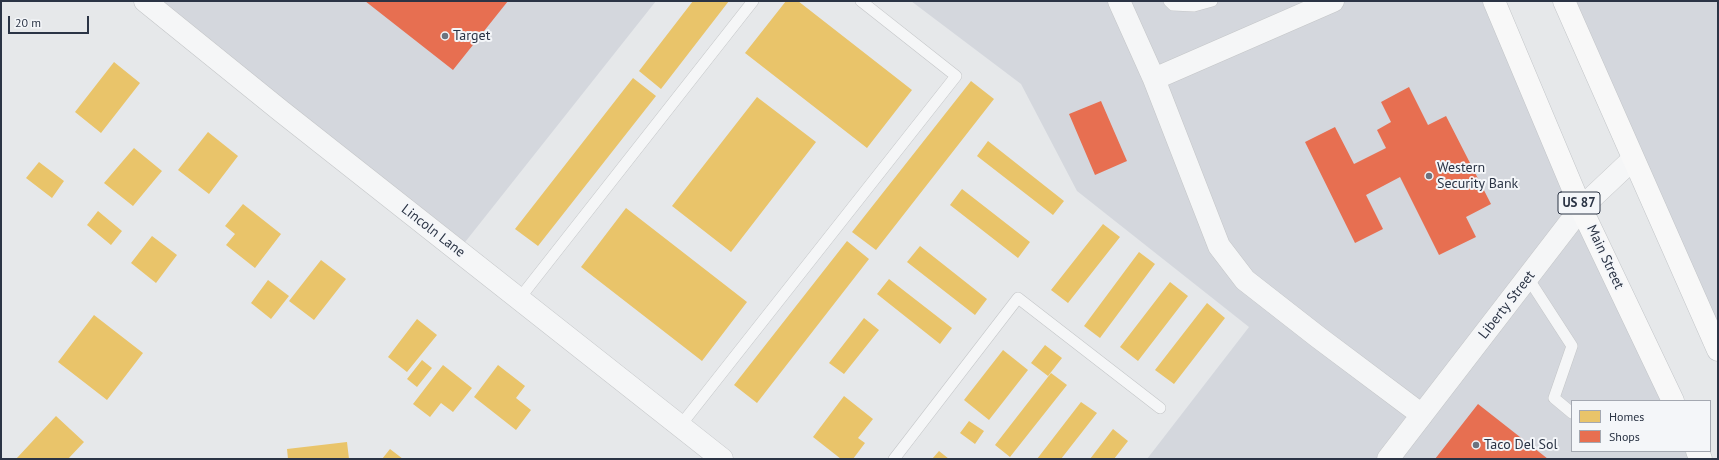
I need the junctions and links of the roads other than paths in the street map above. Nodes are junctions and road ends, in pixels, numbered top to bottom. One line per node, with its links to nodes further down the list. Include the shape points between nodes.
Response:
1 (145, 1): 14 (street, Lincoln Lane)
2 (753, 1): 14 (lane)
3 (861, 1): 20 (lane, via 956,76)
4 (1119, 1): 10 (street)
5 (1168, 1): 6 (lane, via 1173,5 1194,6)
6 (1212, 1)
7 (1333, 1): 10 (street)
8 (1494, 1): 12 (main road, Main Street / US 87)
9 (1564, 1): 11 (main road)
10 (1154, 79): 19 (street, via 1219,246 1245,280)
11 (1633, 159): 12 (street, Liberty Street); 15 (main road)
12 (1581, 208): 13 (street, Liberty Street); 16 (main road, Main Street / US 87)
13 (1528, 278): 18 (lane, via 1572,346 1554,398); 19 (street, Liberty Street)
14 (518, 299): 20 (street, Lincoln Lane)
15 (1718, 350)
16 (1672, 400)
17 (1160, 408): 22 (lane, via 1018,298)
18 (1571, 412)
19 (1422, 415): 23 (street, Liberty Street)
20 (680, 426): 21 (street, Lincoln Lane)
21 (722, 459)
22 (894, 459)
23 (1388, 459)

